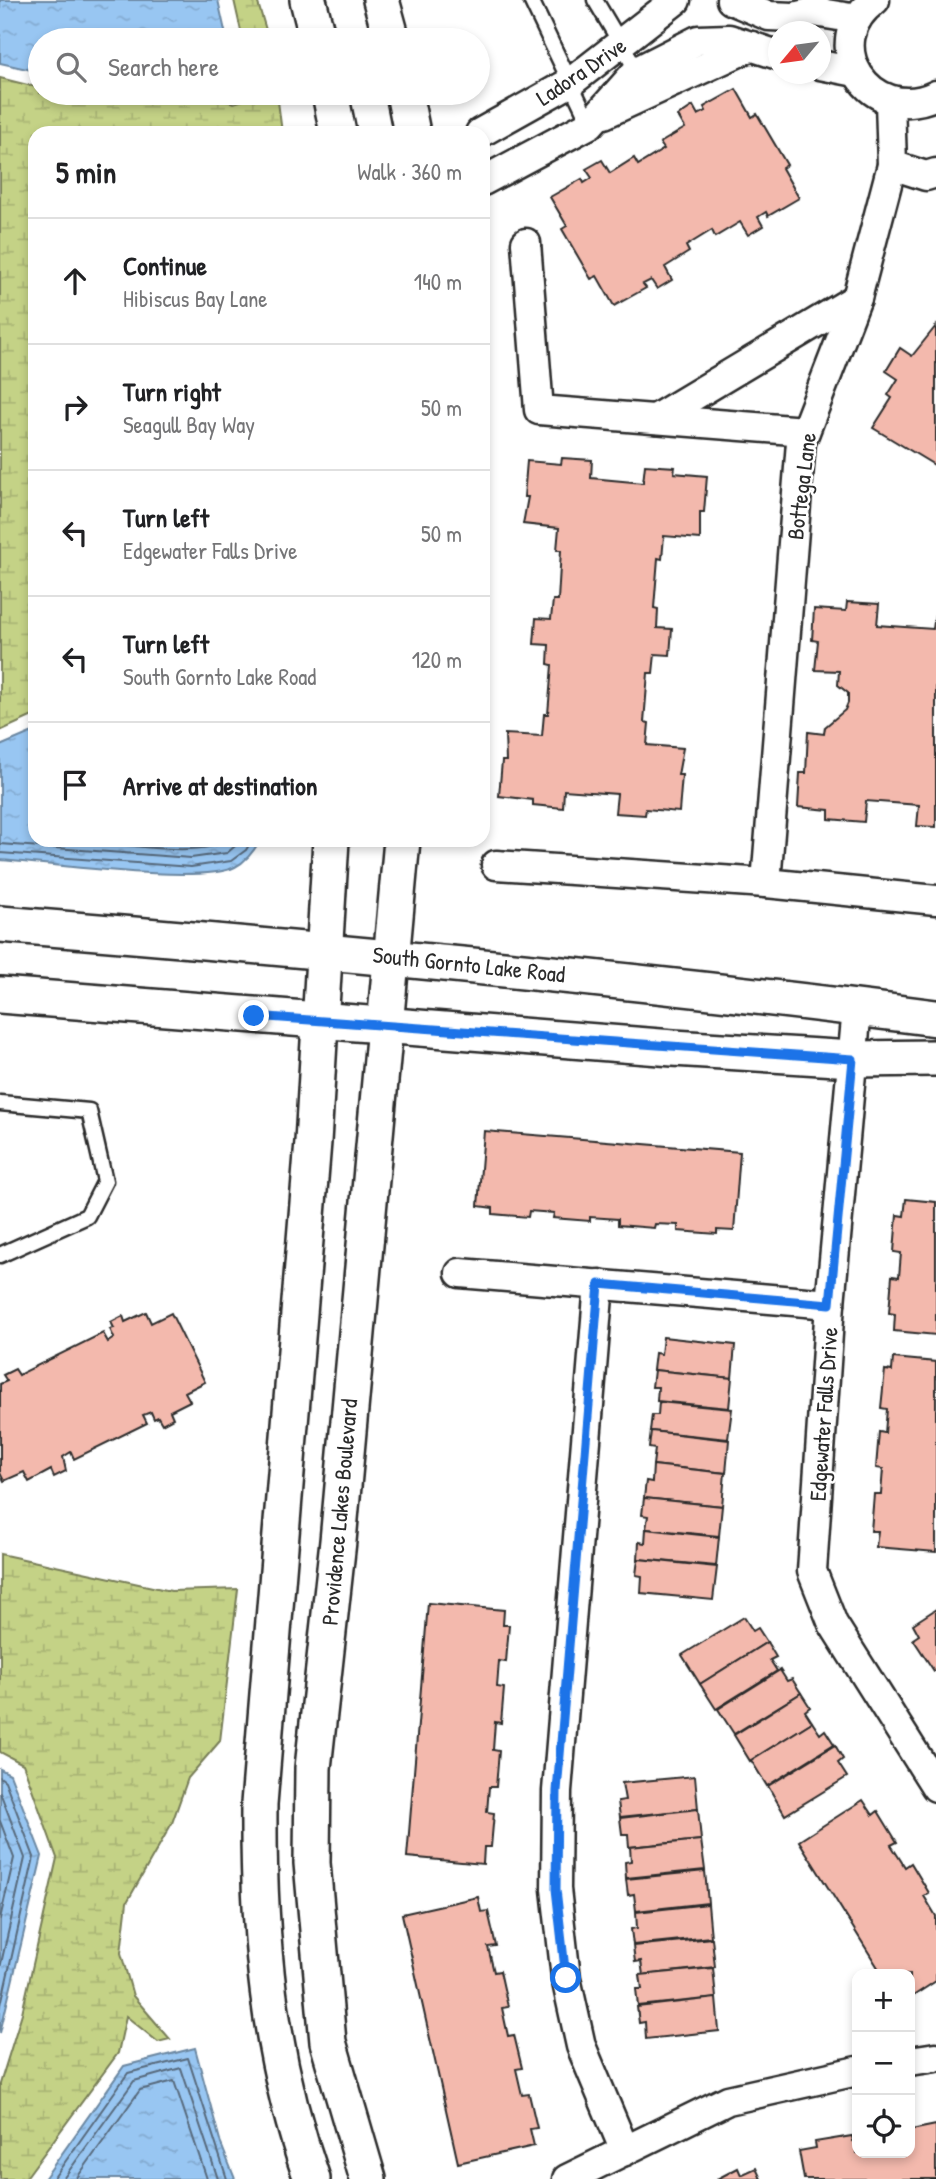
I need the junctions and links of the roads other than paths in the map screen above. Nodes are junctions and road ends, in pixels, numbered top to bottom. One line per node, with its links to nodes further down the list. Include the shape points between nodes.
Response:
1 (308, 0): 9 (street)
2 (381, 0): 10 (street)
3 (531, 0): 17 (lane)
4 (595, 0): 11 (lane)
5 (676, 0): 11 (street, Ladora Drive)
6 (739, 1): 7 (street, via 769,16 793,17)
7 (823, 6): 8 (street)
8 (866, 9): 16 (street, via 851,36)
9 (315, 28)
10 (389, 28)
11 (621, 45): 15 (lane); 17 (street, Ladora Drive)
12 (752, 46): 13 (street, Ladora Drive); 15 (street, Ladora Drive, via 729,39 698,40); 22 (street)
13 (768, 51)
14 (831, 67): 16 (street)
15 (637, 71): 22 (street, Ladora Drive)
16 (856, 72): 19 (street, via 864,85)
17 (571, 82): 22 (lane); 25 (street, Ladora Drive)
18 (936, 95): 19 (street, via 907,103)
19 (890, 101): 26 (street, Bottega Lane)
20 (332, 105): 23 (street)
21 (406, 105): 24 (street)
22 (594, 120): 28 (street, Ladora Drive)
23 (337, 126)
24 (411, 126)
25 (490, 127)
26 (892, 165): 27 (street, via 926,176); 30 (street, Bottega Lane)
27 (936, 173)
28 (490, 177)
29 (526, 243): 31 (street, via 539,410)
30 (857, 298): 31 (street); 32 (street, Bottega Lane)
31 (655, 419): 32 (street)
32 (805, 431): 36 (street, Bottega Lane)
33 (330, 847): 39 (street)
34 (400, 847): 40 (street, Providence Lakes Boulevard)
35 (496, 866): 36 (street)
36 (765, 883): 37 (street)
37 (936, 900)
38 (0, 924): 39 (street, South Gornto Lake Road)
39 (322, 950): 40 (street, South Gornto Lake Road); 44 (street)
40 (392, 956): 42 (street, South Gornto Lake Road); 45 (street, Providence Lakes Boulevard)
41 (0, 995): 44 (street)
42 (857, 1008): 43 (street, South Gornto Lake Road); 47 (street, Edgewater Falls Drive)
43 (936, 1018)
44 (319, 1021): 45 (street); 58 (street, via 258,1804 258,1905 265,1980 285,2090)
45 (386, 1026): 47 (street); 59 (street, Providence Lakes Boulevard, via 313,1769 312,1863 328,2042)
46 (936, 1058): 47 (street)
47 (853, 1059): 52 (street, Edgewater Falls Drive)
48 (0, 1103): 49 (lane, via 89,1111 105,1181 87,1216)
49 (0, 1255)
50 (460, 1273): 51 (street)
51 (599, 1284): 52 (street); 57 (street, via 557,1791 556,1889 566,1978 581,2046)
52 (830, 1304): 53 (street, Edgewater Falls Drive, via 812,1571 833,1624)
53 (936, 1787)
54 (936, 2057): 55 (street)
55 (915, 2060)
56 (852, 2072): 57 (street, via 728,2100)
57 (625, 2151): 60 (street)
58 (312, 2179)
59 (368, 2179)
60 (567, 2179)

